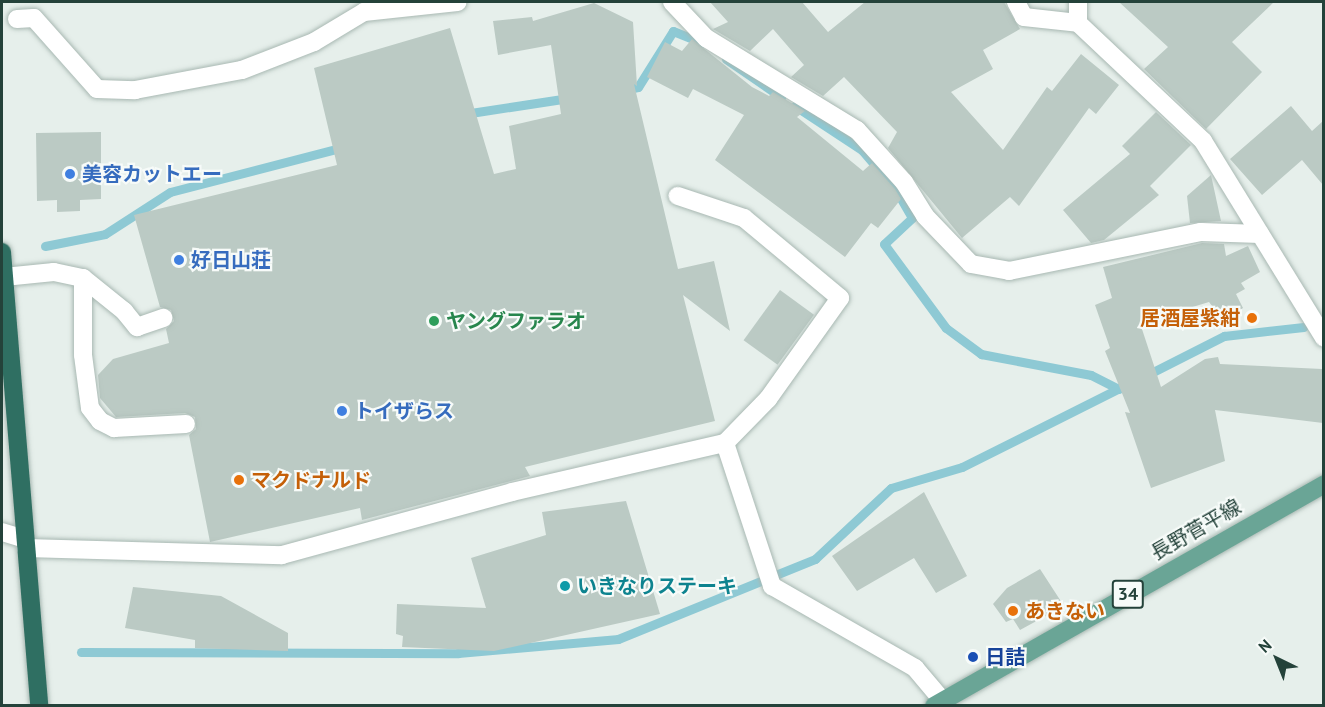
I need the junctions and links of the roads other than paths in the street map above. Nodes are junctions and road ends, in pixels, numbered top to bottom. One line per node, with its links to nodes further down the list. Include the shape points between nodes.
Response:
1 (457, 2): 5 (street, via 364,12 314,42 242,70 135,90 96,89 34,18)
2 (672, 2): 8 (street, via 706,38 857,130 904,182 925,216 971,264 1009,271 1201,232)
3 (1016, 2): 6 (street, via 1024,17)
4 (1078, 2): 6 (street)
5 (16, 19)
6 (1078, 23): 8 (street, via 1203,141)
7 (678, 196): 15 (street, via 744,218 840,298 768,399)
8 (1260, 234): 13 (street)
9 (2, 252): 10 (highway)
10 (3, 277): 11 (street, via 54,273); 18 (highway)
11 (82, 278): 12 (street, via 124,311 137,327); 14 (street, via 82,355 90,408 100,421 114,428)
12 (163, 318)
13 (1323, 338)
14 (186, 424)
15 (725, 443): 18 (street, via 512,492 282,555); 19 (street, via 772,586 915,668)
16 (1323, 484): 19 (main road, 長野菅平線 / 34)
17 (2, 532): 18 (street)
18 (25, 543): 20 (highway)
19 (936, 704)
20 (39, 705)

